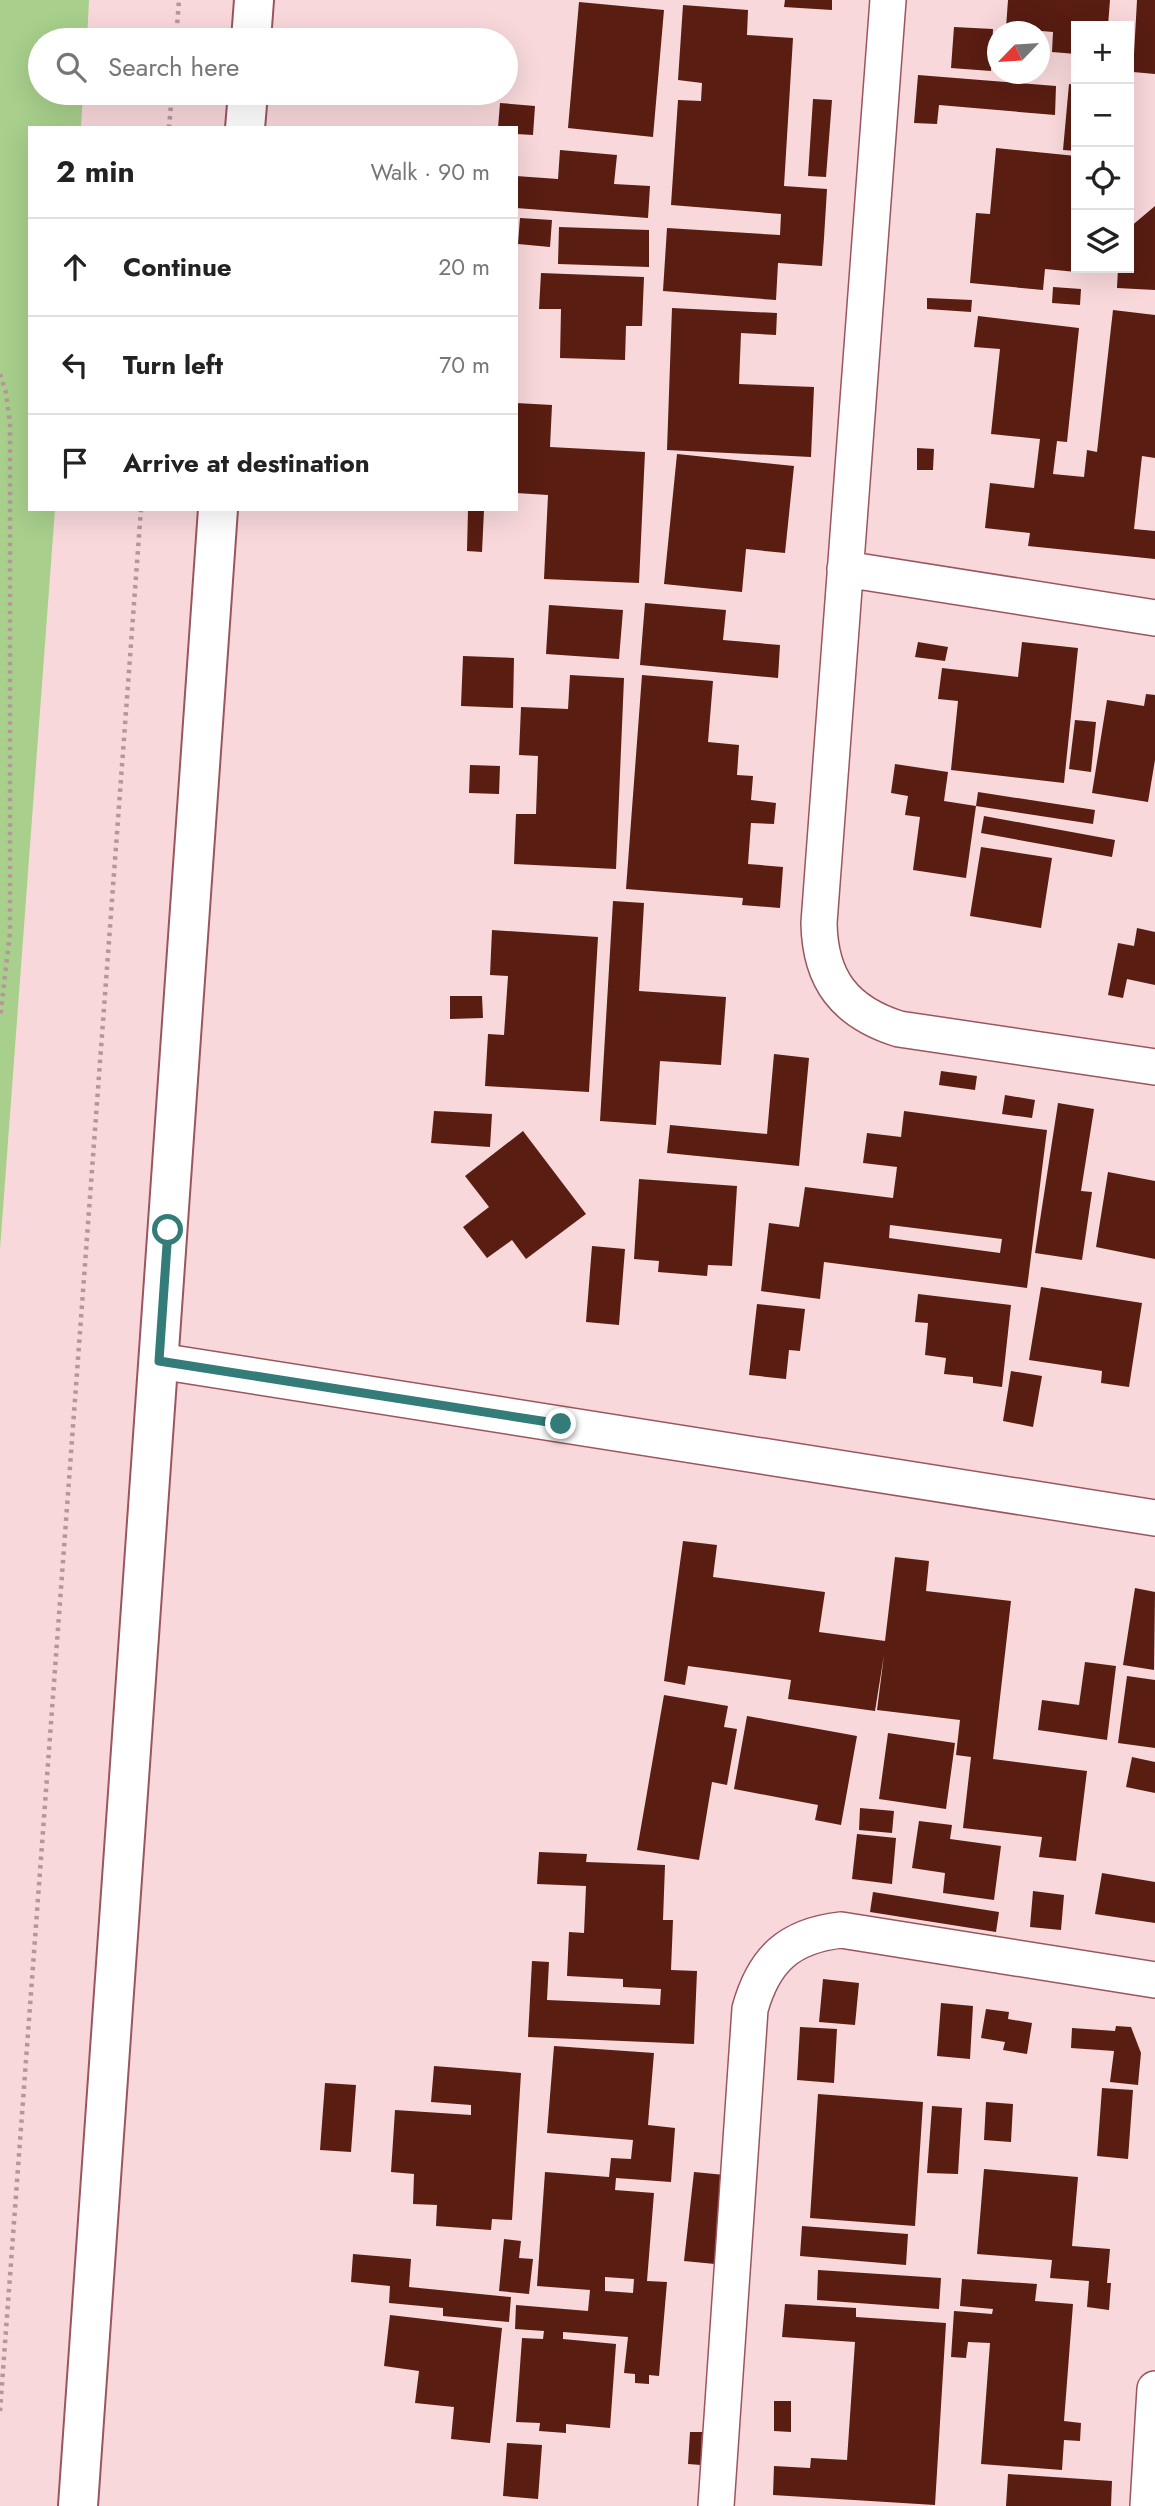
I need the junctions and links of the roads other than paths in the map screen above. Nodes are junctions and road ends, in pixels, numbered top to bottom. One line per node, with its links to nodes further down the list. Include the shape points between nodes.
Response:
1 (254, 0): 3 (main road)
2 (888, 0): 7 (street)
3 (252, 28)
4 (247, 105): 5 (main road)
5 (245, 126)
6 (218, 511): 10 (main road)
7 (845, 569): 8 (street); 9 (street, via 819,923 819,947 839,992 876,1022 900,1029)
8 (1155, 618)
9 (1155, 1067)
10 (159, 1361): 11 (street); 15 (main road)
11 (1155, 1518)
12 (1155, 1980): 16 (street, via 841,1930 799,1940 766,1969 750,2009)
13 (1155, 2389): 14 (street)
14 (1154, 2427): 17 (street)
15 (78, 2506)
16 (716, 2506)
17 (1148, 2506)

